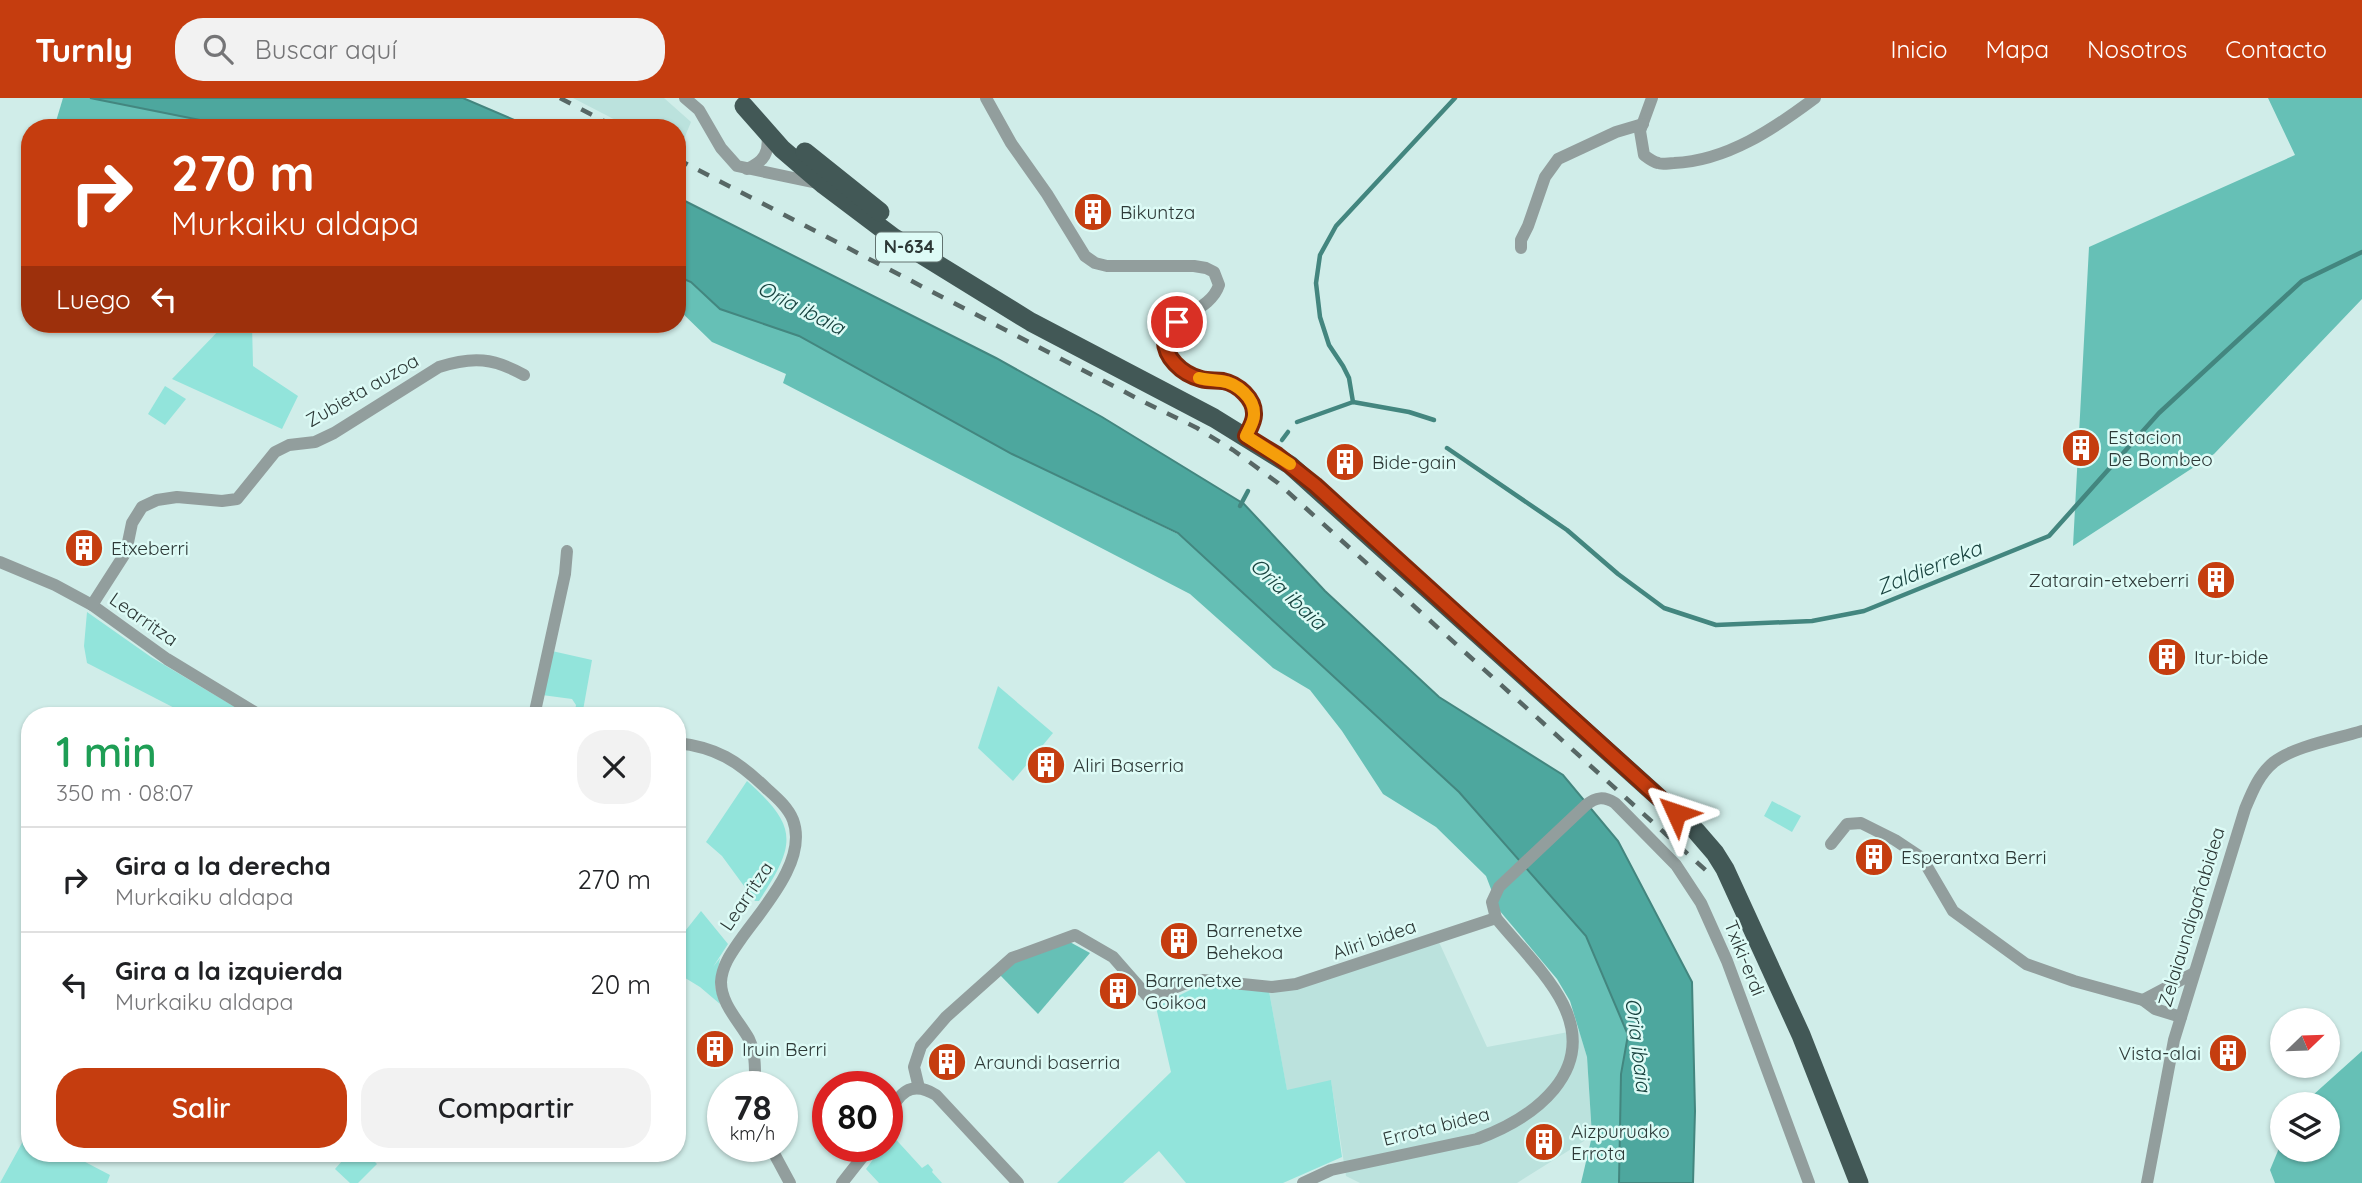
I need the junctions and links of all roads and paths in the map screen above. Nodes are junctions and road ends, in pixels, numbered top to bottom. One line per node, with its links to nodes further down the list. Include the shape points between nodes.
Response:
1 (685, 98): 9 (street, via 699,110 730,160)
2 (986, 98): 13 (street, via 1090,260 1107,265 1194,266 1214,272 1219,285 1212,299 1171,326 1165,349 1174,363 1192,376 1229,383 1247,396 1254,418)
3 (1653, 98): 6 (street)
4 (1815, 98): 6 (street, via 1748,142 1687,163 1659,164 1644,155)
5 (740, 102): 7 (highway, N-634)
6 (1643, 124): 11 (street, via 1558,159 1545,177)
7 (768, 128): 8 (highway, N-634); 10 (highway, N-634)
8 (774, 152): 9 (street, via 776,163); 10 (highway, N-634, via 796,153)
9 (752, 170): 10 (street)
10 (829, 180): 13 (highway, N-634, via 970,284 1039,327)
11 (1521, 248)
12 (524, 375): 16 (street, Zubieta auzoa, via 504,363 481,359 439,367 334,433 275,452 237,499 177,497 142,507 132,523 126,552)
13 (1246, 436): 37 (highway, N-634, via 1315,485 1710,845 1801,1035)
14 (567, 551): 18 (street)
15 (0, 562): 16 (street, Learritza)
16 (92, 605): 17 (street, Learritza, via 177,666)
17 (246, 707)
18 (536, 707)
19 (2362, 731): 23 (street, Zelaiaundigañabidea, via 2290,752 2273,763 2255,785)
20 (686, 744): 26 (street, Learritza, via 726,756 749,772 783,804 794,828 795,852 788,870 728,959 721,981 725,1001 753,1051)
21 (1830, 844): 24 (street, via 1847,824 1861,823 1922,858 1953,911 2026,964)
22 (1496, 918): 27 (street, Aliri bidea, via 1296,984 1272,987 1203,980 1149,998 1113,957 1075,934 1012,958 946,1017 921,1046 914,1068); 31 (street, Errota bidea, via 1563,1004 1571,1031 1571,1058 1562,1080 1545,1101 1500,1130); 36 (street, Txiki-erdi, via 1492,902 1499,887 1586,806 1598,798 1615,803 1676,865 1701,903)
23 (2194, 973): 24 (street); 25 (street, Zelaiaundigañabidea)
24 (2143, 1000): 25 (street)
25 (2181, 1017): 38 (street, Zelaiaundigañabidea)
26 (754, 1071)
27 (919, 1088): 28 (street); 34 (street, via 936,1095)
28 (903, 1093)
29 (779, 1162): 32 (street)
30 (858, 1162): 33 (street)
31 (1326, 1178): 35 (street, Errota bidea)
32 (790, 1183)
33 (842, 1183)
34 (1018, 1183)
35 (1303, 1183)
36 (1809, 1183)
37 (1859, 1183)
38 (2147, 1183)

